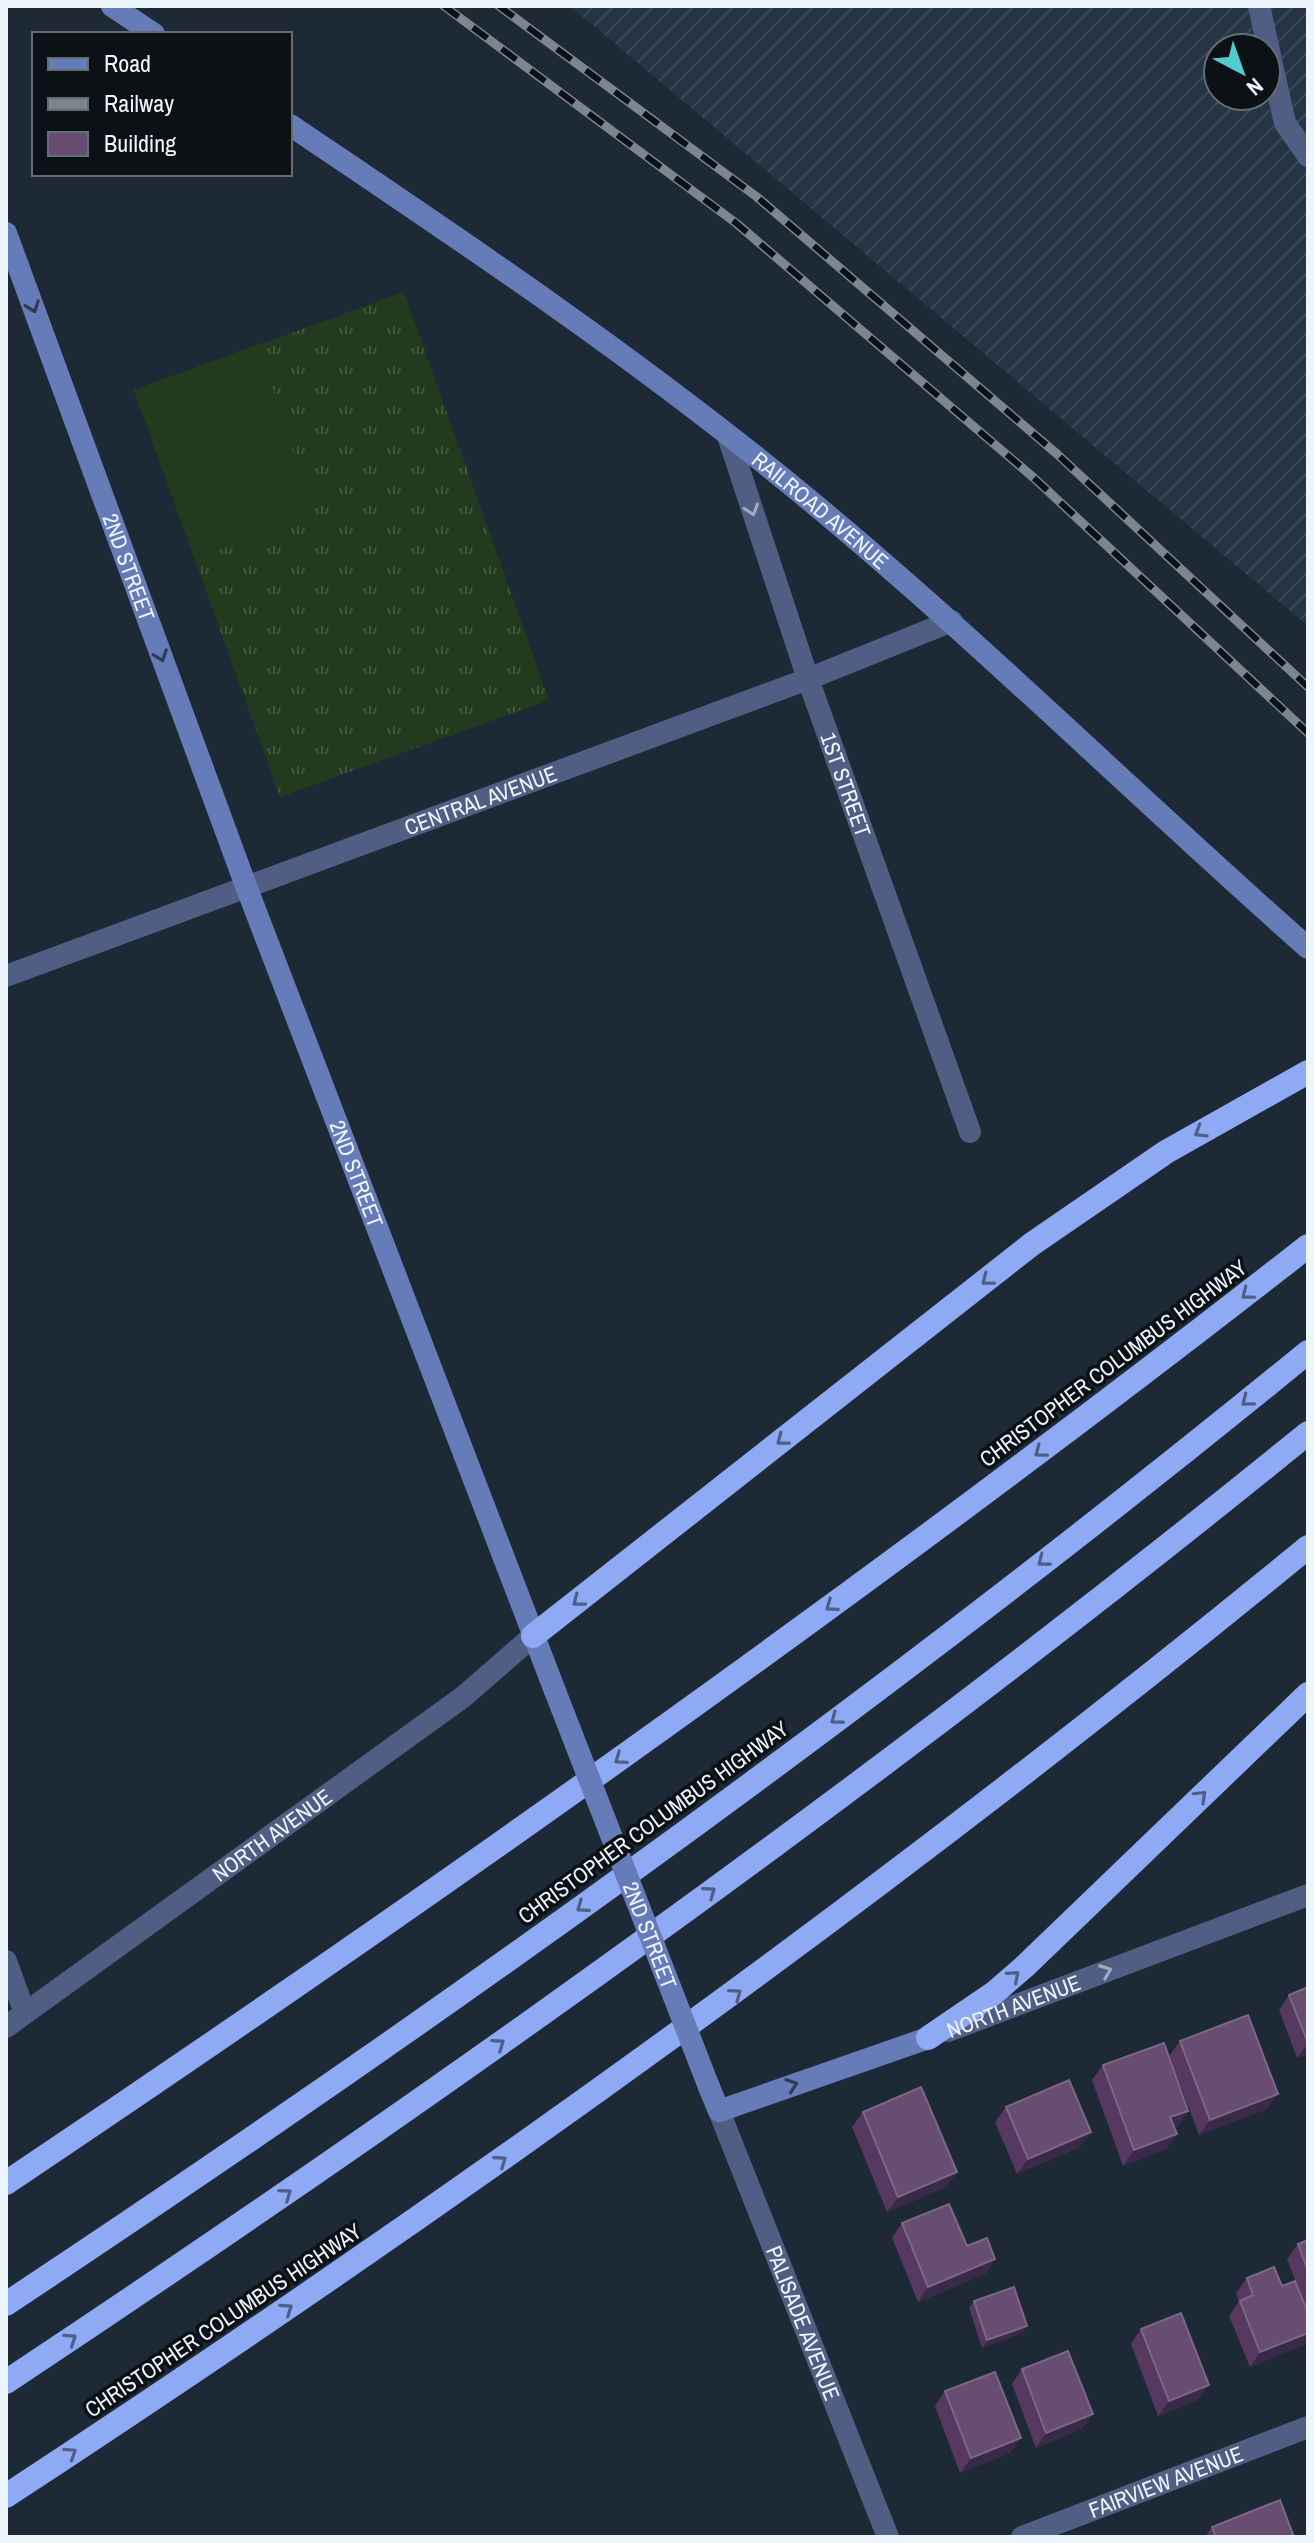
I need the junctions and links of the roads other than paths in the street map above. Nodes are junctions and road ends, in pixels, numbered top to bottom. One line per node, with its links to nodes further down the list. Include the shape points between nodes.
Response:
1 (112, 6): 3 (main road)
2 (1259, 6): 5 (street, via 1285,123)
3 (151, 32)
4 (292, 126): 7 (main road, RAILROAD AVENUE, via 600,337)
5 (1308, 156)
6 (6, 233): 10 (main road, 2ND STREET, one-way to 10)
7 (728, 436): 8 (main road, RAILROAD AVENUE); 9 (street, 1ST STREET, one-way to 9)
8 (952, 621): 9 (street, CENTRAL AVENUE); 11 (main road, RAILROAD AVENUE)
9 (808, 679): 10 (street, CENTRAL AVENUE); 14 (street, 1ST STREET)
10 (246, 886): 12 (street, CENTRAL AVENUE); 19 (main road, 2ND STREET)
11 (1308, 948)
12 (6, 976)
13 (1308, 1072): 19 (highway, one-way to 19, via 1122,1180 1032,1244)
14 (970, 1132)
15 (1308, 1246): 27 (highway, CHRISTOPHER COLUMBUS HIGHWAY, one-way to 27, via 978,1499 681,1715 384,1926)
16 (1308, 1352): 28 (highway, CHRISTOPHER COLUMBUS HIGHWAY, one-way to 28, via 678,1839)
17 (1308, 1433): 29 (highway, one-way to 17, via 248,2221 665,1925 1006,1670)
18 (1308, 1547): 31 (highway, CHRISTOPHER COLUMBUS HIGHWAY, one-way to 18, via 410,2224 743,1988 995,1798)
19 (533, 1636): 23 (street, NORTH AVENUE, via 463,1697); 26 (main road, 2ND STREET, bridge)
20 (1308, 1694): 25 (highway, one-way to 20, via 1024,1967)
21 (1308, 1895): 25 (street, NORTH AVENUE, one-way to 21)
22 (6, 1961): 23 (street)
23 (25, 2013): 24 (street, NORTH AVENUE)
24 (6, 2027)
25 (928, 2038): 26 (main road, NORTH AVENUE, one-way to 25)
26 (719, 2111): 32 (street, PALISADE AVENUE)
27 (6, 2183)
28 (6, 2304)
29 (6, 2382)
30 (1308, 2427): 33 (street, FAIRVIEW AVENUE)
31 (6, 2496)
32 (888, 2537)
33 (1022, 2537)

